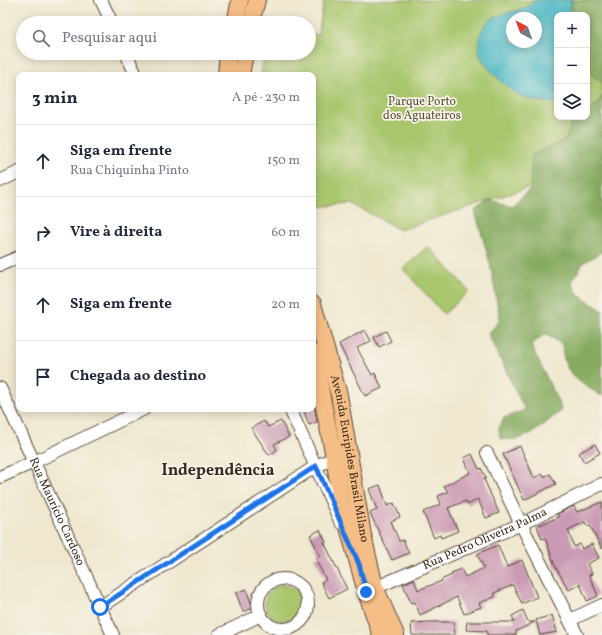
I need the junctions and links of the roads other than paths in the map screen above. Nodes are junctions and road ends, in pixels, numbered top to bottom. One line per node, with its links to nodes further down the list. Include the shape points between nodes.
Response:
1 (101, 0): 4 (street)
2 (240, 0): 5 (main road)
3 (257, 0): 6 (main road)
4 (109, 16)
5 (237, 16)
6 (253, 16)
7 (129, 60): 10 (street)
8 (230, 60): 11 (main road)
9 (242, 60): 12 (main road)
10 (135, 72)
11 (234, 72)
12 (236, 72)
13 (16, 173): 14 (street)
14 (0, 181)
15 (16, 258): 16 (street)
16 (0, 265)
17 (317, 332): 23 (main road, Avenida Euripides Brasil Milano, via 339,395)
18 (316, 364): 23 (main road, Avenida Euripides Brasil Milano)
19 (0, 388): 24 (street, Rua Maurício Cardoso)
20 (138, 412): 24 (street)
21 (291, 412): 25 (street)
22 (487, 453): 29 (street)
23 (341, 455): 25 (street); 28 (main road, Avenida Euripides Brasil Milano)
24 (34, 462): 26 (street); 33 (street, Rua Maurício Cardoso)
25 (316, 466): 28 (street); 30 (street); 33 (street)
26 (0, 477)
27 (602, 484): 29 (street, Rua Pedro Oliveira Palma)
28 (349, 502): 30 (main road, Avenida Euripides Brasil Milano); 31 (main road, Avenida Euripides Brasil Milano)
29 (520, 524): 31 (street, Rua Pedro Oliveira Palma); 35 (street)
30 (359, 564): 31 (main road, Avenida Euripides Brasil Milano)
31 (371, 590): 38 (main road, Avenida Euripides Brasil Milano); 39 (main road, Avenida Euripides Brasil Milano)
32 (602, 604): 35 (street)
33 (100, 607): 36 (street, Rua Maurício Cardoso)
34 (261, 615): 34 (street, via 276,627 288,628 295,625 306,613 307,598 304,590 291,580 283,579 268,584 259,598); 37 (street)
35 (570, 620): 40 (street)
36 (113, 635)
37 (219, 635)
38 (382, 635)
39 (396, 635)
40 (577, 635)

